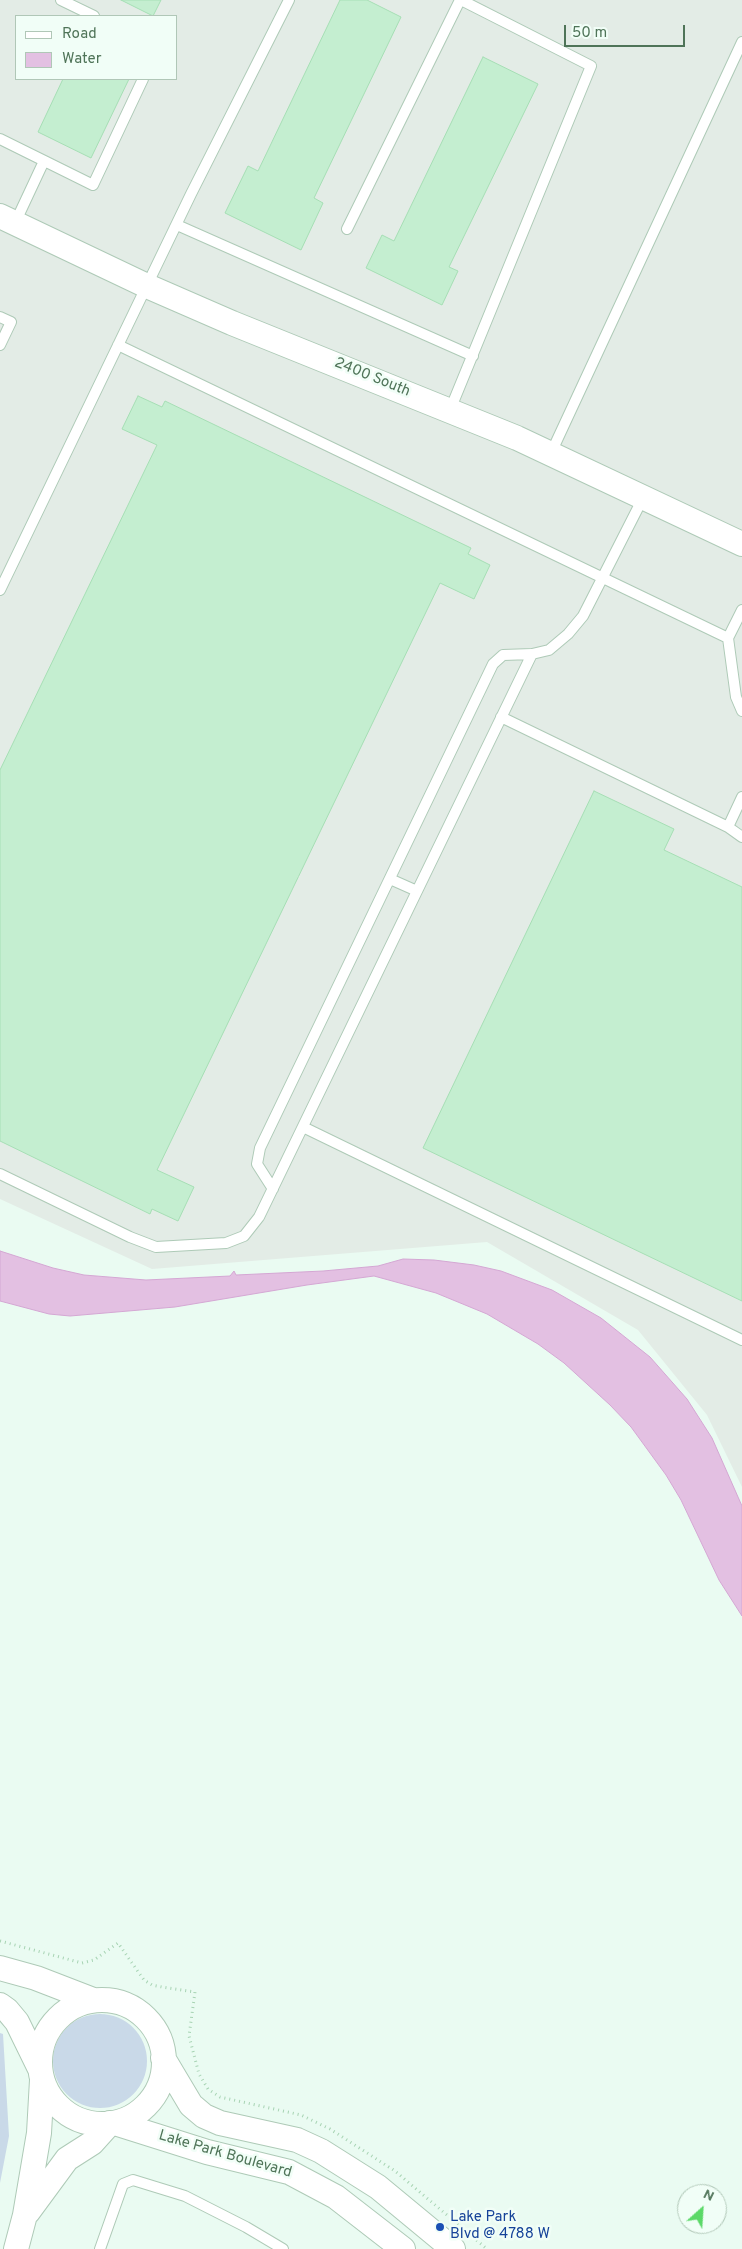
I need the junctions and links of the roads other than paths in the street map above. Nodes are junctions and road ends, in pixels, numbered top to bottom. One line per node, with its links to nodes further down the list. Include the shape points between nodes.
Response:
1 (61, 0): 4 (lane)
2 (288, 0): 10 (lane)
3 (461, 0): 11 (lane); 16 (lane, via 592,66)
4 (92, 15)
5 (742, 42): 18 (lane)
6 (143, 80): 8 (lane, via 93,185)
7 (0, 139): 8 (lane)
8 (44, 160): 9 (lane)
9 (7, 219): 12 (street, 2400 South)
10 (178, 225): 12 (lane); 16 (lane)
11 (347, 229)
12 (147, 286): 15 (lane); 17 (street, 2400 South)
13 (0, 317): 14 (lane, via 11,322)
14 (0, 344)
15 (118, 345): 21 (lane); 22 (lane)
16 (473, 356): 17 (lane)
17 (450, 410): 18 (street, 2400 South)
18 (551, 454): 19 (street, 2400 South)
19 (644, 497): 20 (street, 2400 South); 21 (lane)
20 (742, 544)
21 (604, 578): 24 (lane); 25 (lane, via 583,616 568,634 549,650)
22 (0, 590)
23 (742, 610): 24 (lane)
24 (728, 638): 26 (lane, via 736,697)
25 (532, 654): 27 (lane); 31 (lane, via 503,655 493,664)
26 (742, 711)
27 (501, 716): 29 (lane); 32 (lane)
28 (742, 797): 29 (lane)
29 (728, 827): 30 (lane)
30 (742, 837)
31 (390, 879): 32 (lane); 35 (lane, via 260,1148 257,1164)
32 (417, 891): 33 (lane)
33 (303, 1127): 35 (lane); 36 (lane)
34 (0, 1174): 35 (lane, via 156,1247 226,1243 244,1236 259,1217)
35 (273, 1189)
36 (742, 1340)
37 (0, 1968): 38 (street)
38 (93, 2000): 40 (street, via 104,1998 137,2012 150,2024 159,2040); 41 (street, via 72,2008 53,2024 42,2046)
39 (0, 2005): 41 (street, via 17,2022)
40 (163, 2058): 42 (street, via 160,2082 151,2099 138,2112); 48 (street, Lake Park Boulevard, via 191,2105 204,2116 220,2123 297,2140 321,2151 378,2187)
41 (42, 2075): 42 (street, via 49,2094 70,2115 84,2121); 43 (street, via 38,2133)
42 (113, 2123): 43 (street, via 60,2167); 47 (street, Lake Park Boulevard, via 296,2175 336,2197)
43 (25, 2215): 44 (street)
44 (16, 2249)
45 (100, 2249): 46 (lane, via 123,2184 133,2180 185,2196 246,2226)
46 (283, 2249)
47 (403, 2249)
48 (453, 2249)

